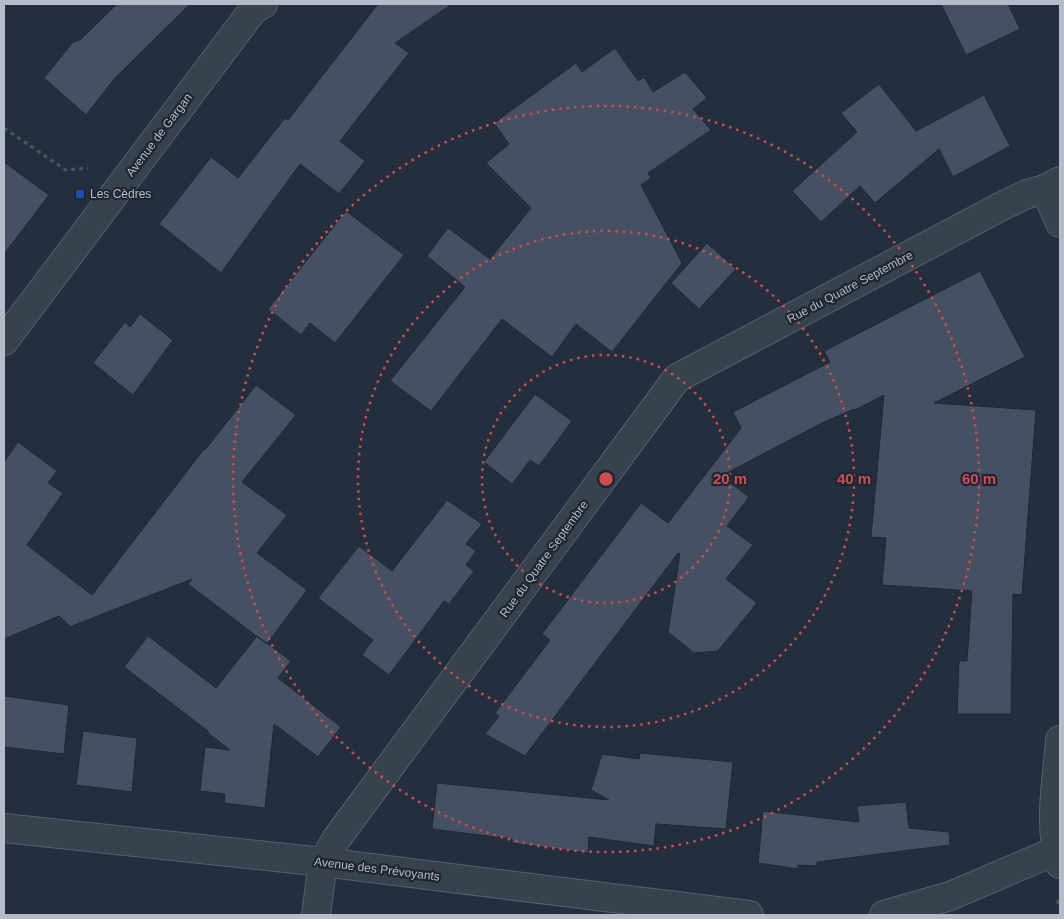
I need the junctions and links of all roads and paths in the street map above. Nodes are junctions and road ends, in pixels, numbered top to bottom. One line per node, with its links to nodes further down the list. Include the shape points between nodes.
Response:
1 (264, 4): 4 (street, Avenue de Gargan, via 253,10)
2 (4, 128): 4 (path, via 66,170 91,168)
3 (1053, 185): 5 (street); 10 (street, Rue du Quatre Septembre, via 1004,205 677,378 337,838)
4 (119, 188): 6 (street, Avenue de Gargan)
5 (1060, 223)
6 (4, 341)
7 (1060, 740): 9 (street, via 1054,821)
8 (4, 828): 10 (street, Avenue des Prévoyants)
9 (1059, 855): 13 (street, via 950,896)
10 (323, 862): 11 (street, Rue du Quatre Septembre); 12 (street, Avenue des Prévoyants)
11 (316, 915)
12 (749, 915)
13 (884, 915)

